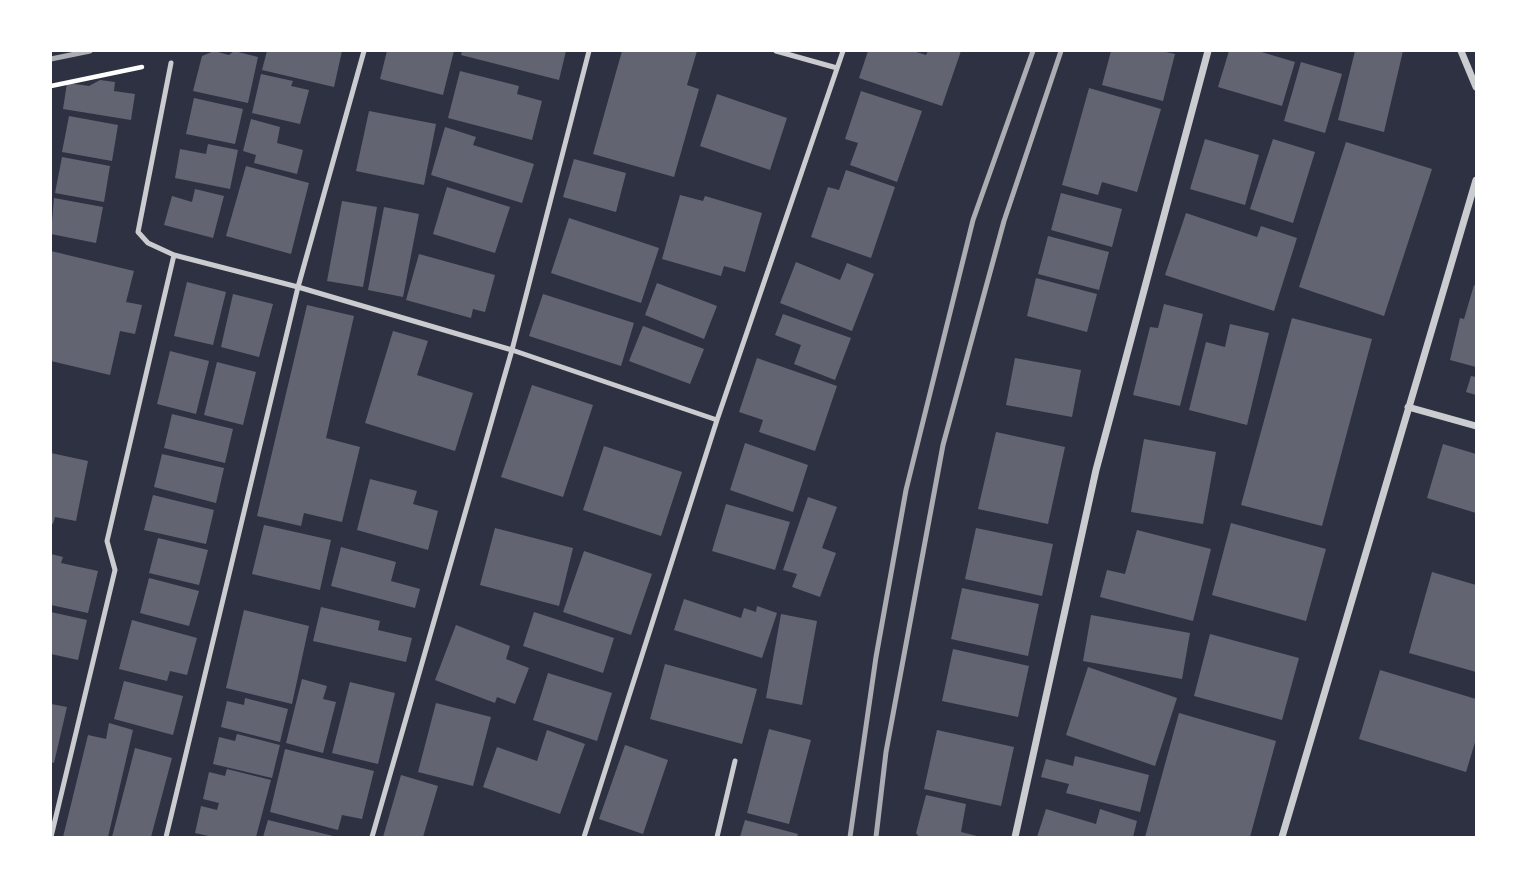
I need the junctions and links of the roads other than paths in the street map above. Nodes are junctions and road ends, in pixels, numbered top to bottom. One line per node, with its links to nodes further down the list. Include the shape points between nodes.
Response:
1 (364, 51): 12 (lane)
2 (589, 51): 13 (lane)
3 (776, 51): 8 (lane)
4 (843, 51): 8 (lane)
5 (1208, 51): 23 (street, via 1097,470)
6 (1461, 51): 9 (street)
7 (171, 63): 11 (lane, via 138,232 148,243)
8 (837, 68): 15 (lane)
9 (1476, 87)
10 (1476, 180): 14 (street)
11 (173, 255): 12 (lane); 18 (lane, via 107,541 115,570)
12 (298, 287): 13 (lane); 19 (lane)
13 (512, 350): 15 (lane); 20 (lane)
14 (1408, 407): 16 (street); 24 (street)
15 (717, 420): 21 (lane)
16 (1476, 426)
17 (736, 761): 22 (lane)
18 (51, 837)
19 (166, 837)
20 (372, 837)
21 (584, 837)
22 (717, 837)
23 (1015, 837)
24 (1282, 837)

